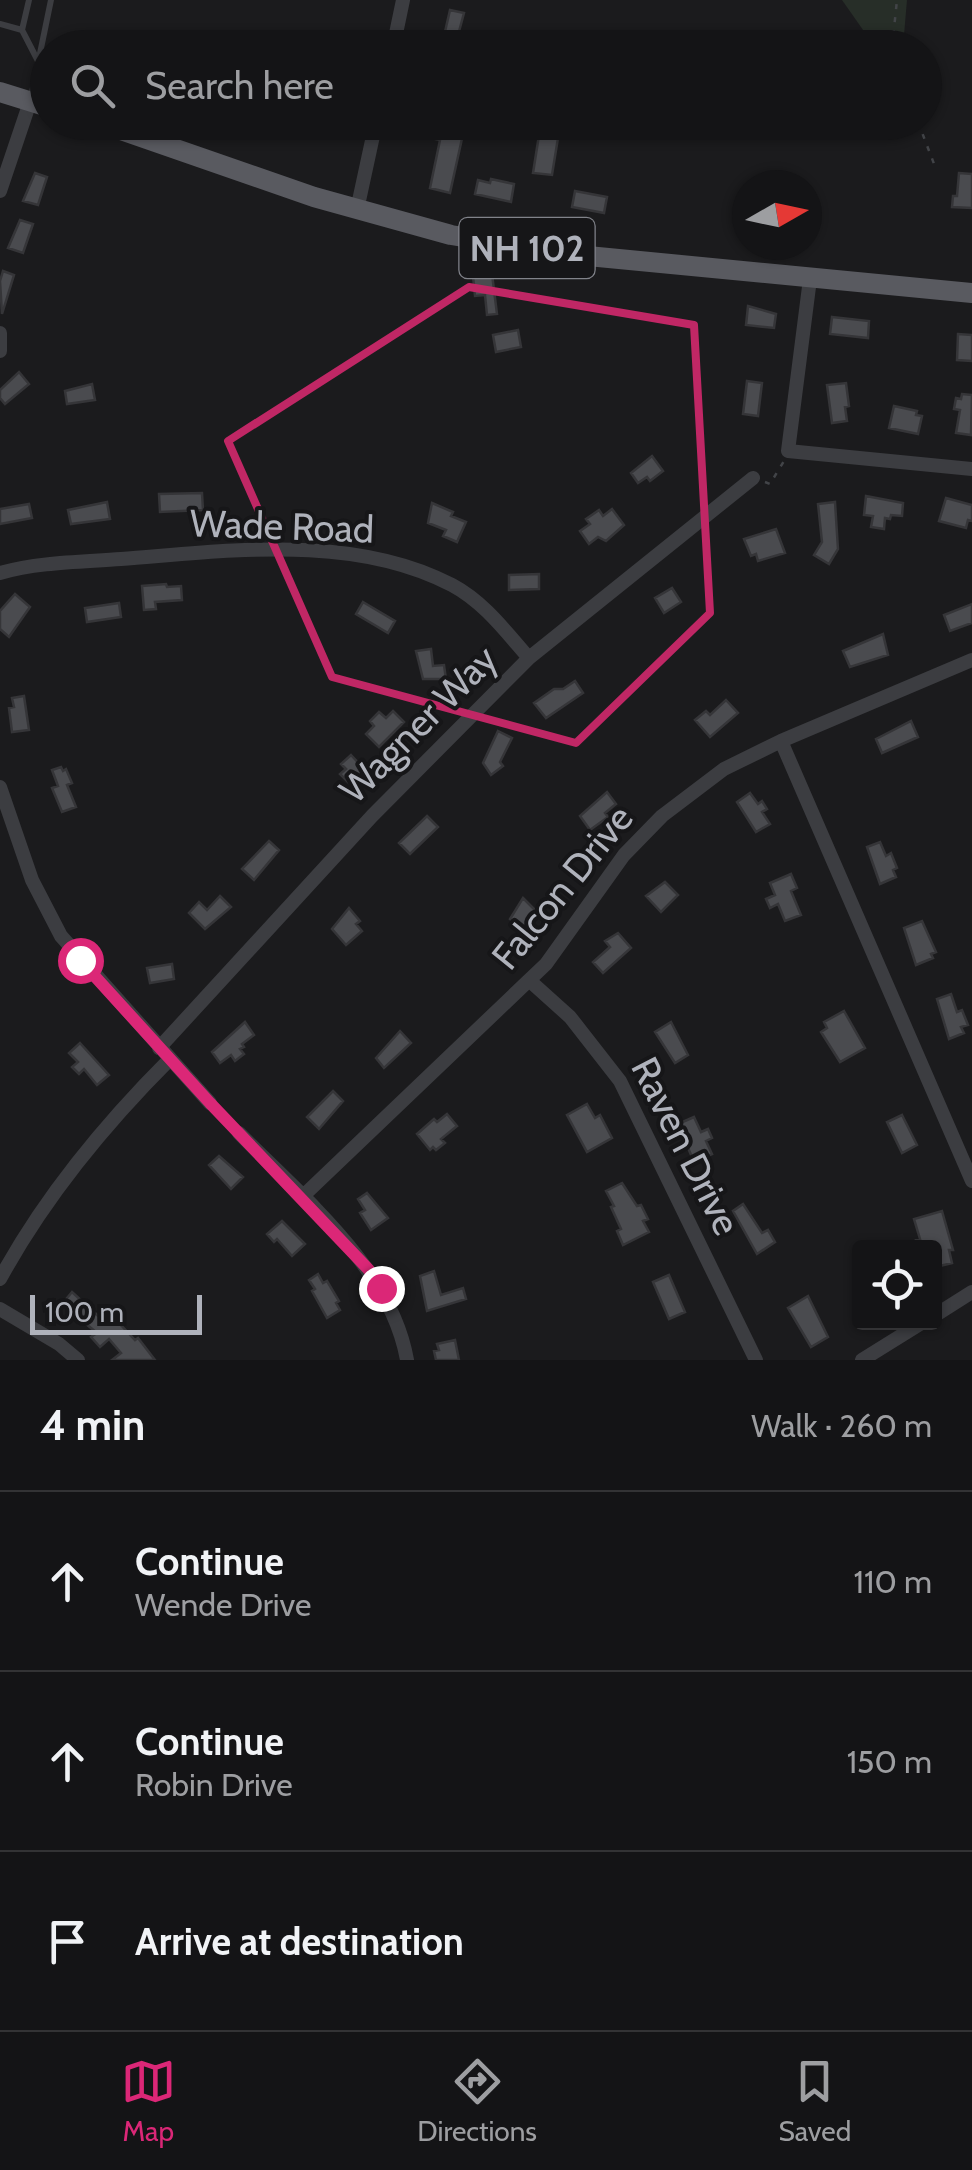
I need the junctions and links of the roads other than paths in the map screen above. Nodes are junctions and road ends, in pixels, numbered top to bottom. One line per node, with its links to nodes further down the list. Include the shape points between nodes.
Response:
1 (29, 0): 5 (lane)
2 (48, 0): 6 (lane)
3 (403, 0): 7 (street)
4 (0, 24): 5 (lane)
5 (22, 30): 8 (lane)
6 (44, 30)
7 (397, 30)
8 (30, 41)
9 (0, 92): 10 (main road)
10 (30, 101)
11 (30, 124): 14 (street)
12 (151, 140): 15 (main road, NH 102)
13 (372, 140): 15 (street)
14 (0, 191)
15 (357, 210): 16 (main road, NH 102, via 516,247)
16 (810, 279): 17 (main road, NH 102); 20 (street, via 788,451)
17 (972, 293)
18 (0, 334): 19 (street)
19 (0, 351)
20 (972, 469)
21 (753, 478): 23 (street, Wagner Way)
22 (0, 573): 23 (street, Wade Road, via 197,552 384,559 465,593)
23 (530, 658): 28 (street, Wagner Way, via 372,816)
24 (972, 660): 25 (street, Falcon Drive)
25 (781, 741): 27 (street, Falcon Drive, via 712,777 642,835); 31 (street)
26 (0, 787): 28 (street, via 50,919)
27 (530, 981): 32 (street, Falcon Drive); 40 (street, Raven Drive, via 570,1017 620,1081)
28 (165, 1053): 29 (street); 33 (street, Wagner Way, via 80,1159)
29 (210, 1103)
30 (240, 1133): 32 (street)
31 (972, 1182)
32 (302, 1197): 39 (street, via 375,1279 396,1317)
33 (0, 1278)
34 (972, 1292): 36 (street)
35 (0, 1309): 38 (street)
36 (942, 1311)
37 (910, 1330): 41 (street)
38 (78, 1360)
39 (407, 1360)
40 (756, 1360)
41 (862, 1360)

